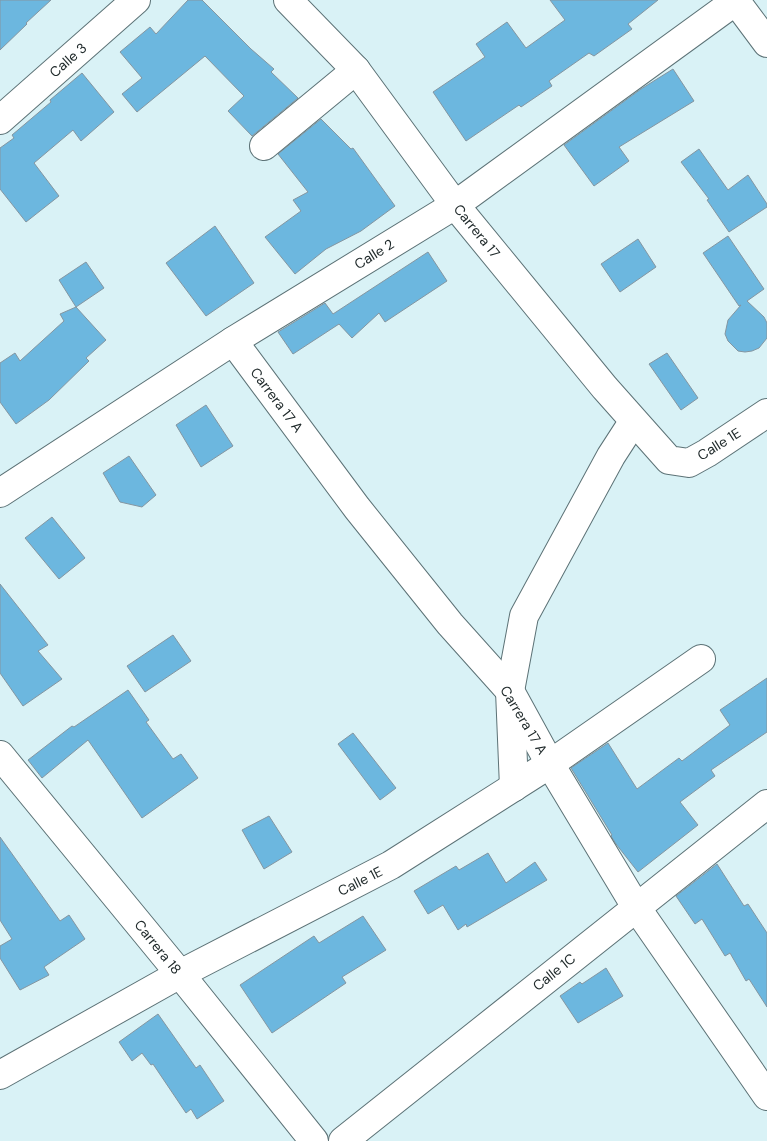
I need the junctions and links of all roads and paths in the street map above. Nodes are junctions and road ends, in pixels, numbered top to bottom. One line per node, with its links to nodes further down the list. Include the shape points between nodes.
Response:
1 (136, 0): 6 (street, Calle 3)
2 (288, 0): 5 (street, Carrera 17)
3 (736, 0): 4 (street); 8 (street, Calle 2)
4 (767, 43)
5 (356, 70): 7 (street); 8 (street, Carrera 17)
6 (0, 120)
7 (264, 146)
8 (455, 205): 9 (street, Calle 2); 11 (street, Carrera 17)
9 (233, 341): 13 (street, Calle 2); 15 (street, Carrera 17 A, via 364,516 450,624)
10 (767, 414): 12 (street, Calle 1E, via 689,463)
11 (633, 422): 12 (street, Carrera 17); 15 (street, via 611,456 524,616)
12 (668, 460)
13 (0, 493)
14 (701, 659): 17 (street, Calle 1E)
15 (510, 691): 17 (street, Carrera 17 A); 18 (street)
16 (0, 755): 21 (street, Carrera 18)
17 (550, 764): 18 (street, Calle 1E); 20 (street, Carrera 17 A)
18 (514, 787): 21 (street, Calle 1E, via 391,865)
19 (767, 804): 20 (street, Calle 1C)
20 (636, 907): 23 (street, Carrera 17 A); 25 (street, Calle 1C)
21 (180, 974): 22 (street, Calle 1E); 24 (street, Carrera 18)
22 (0, 1074)
23 (767, 1096)
24 (314, 1141)
25 (343, 1141)

